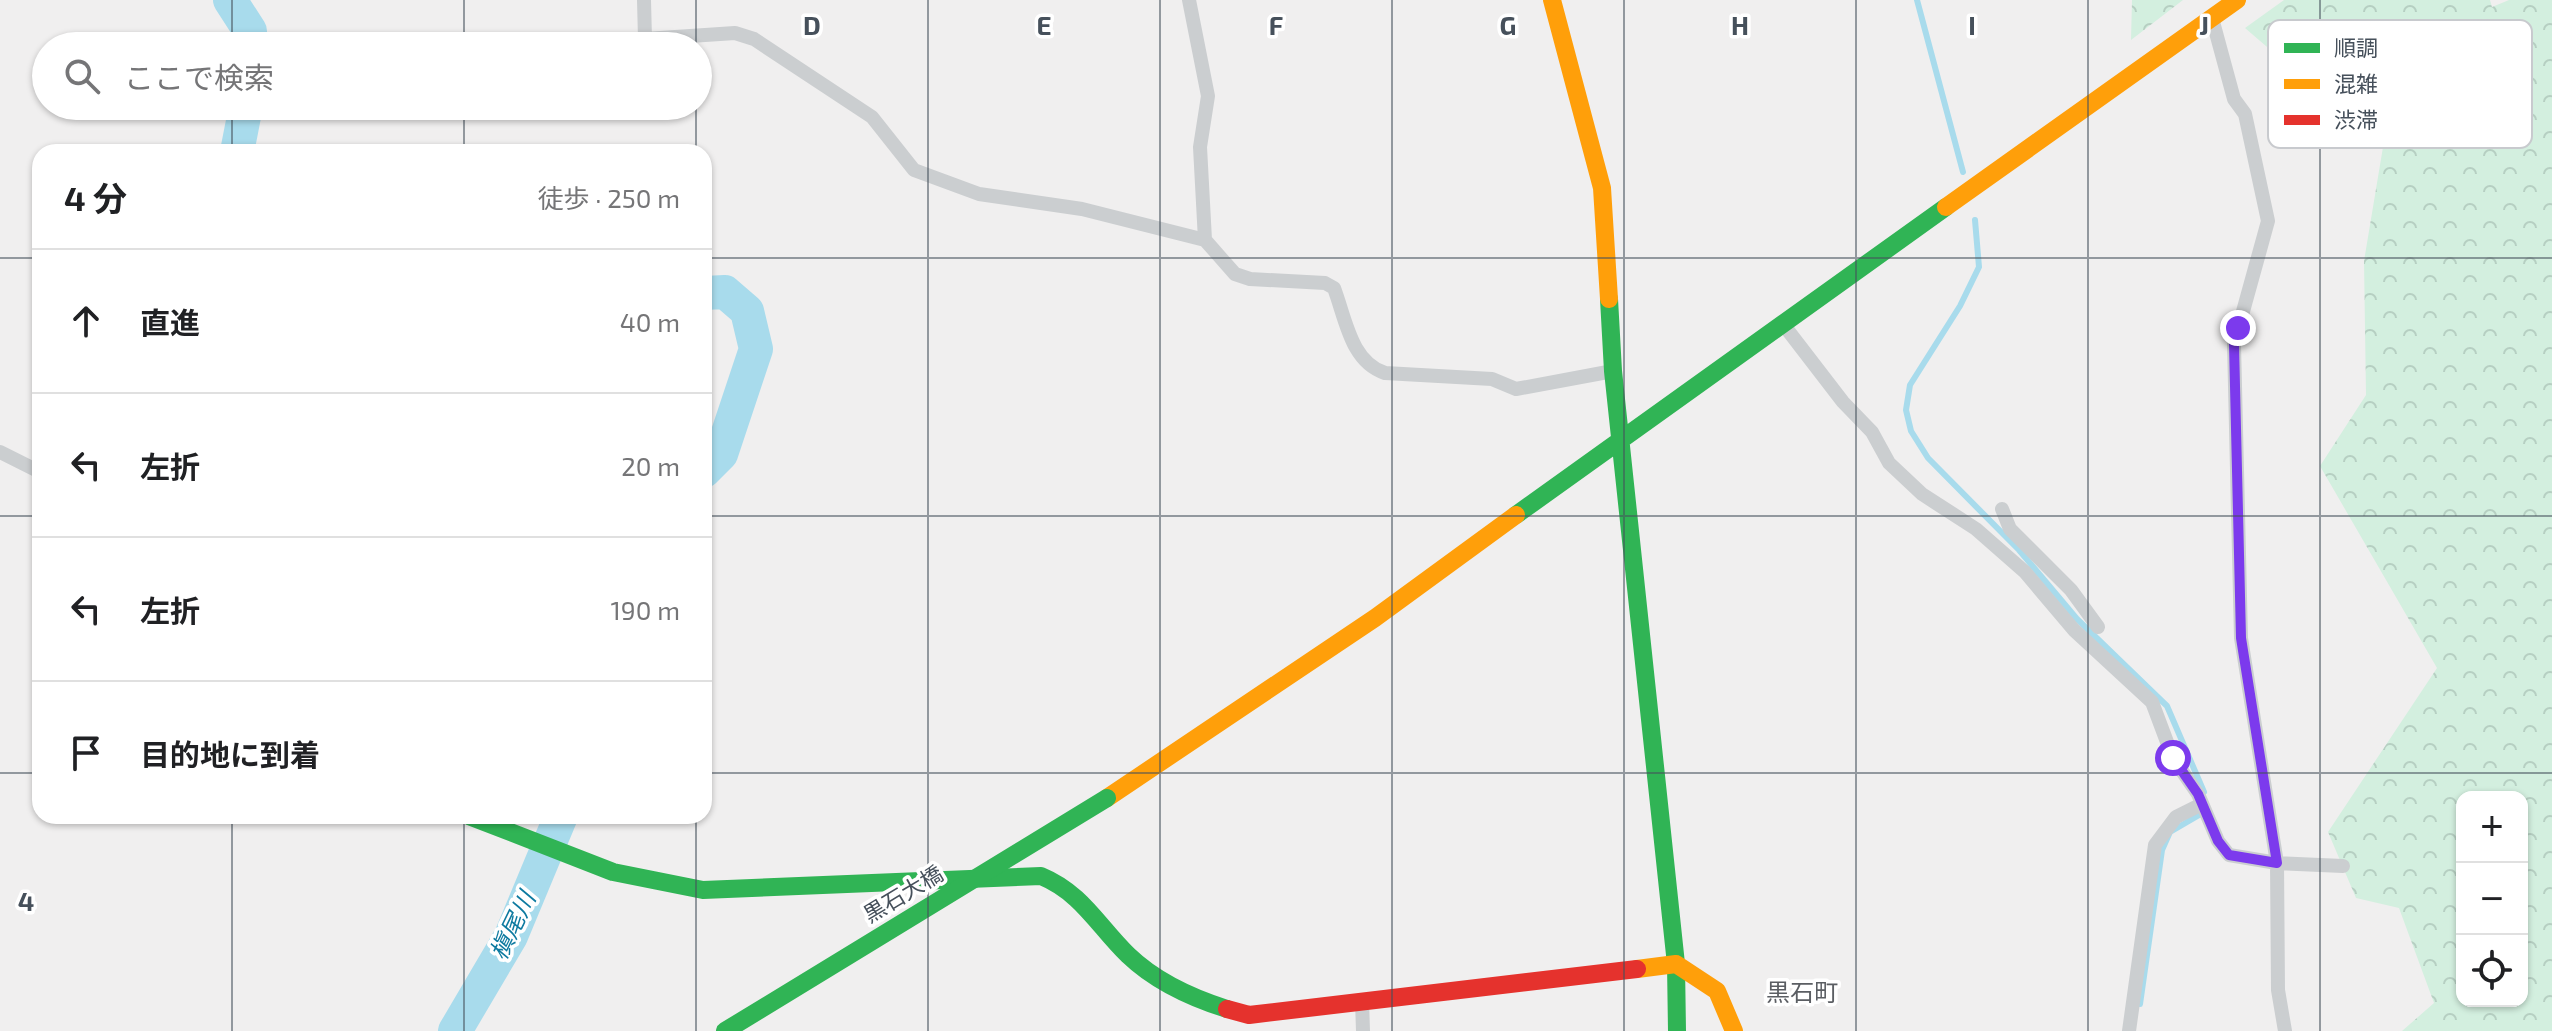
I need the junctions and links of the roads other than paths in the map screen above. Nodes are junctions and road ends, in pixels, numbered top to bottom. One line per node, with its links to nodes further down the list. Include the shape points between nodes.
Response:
1 (644, 0): 6 (street)
2 (1189, 0): 8 (street, via 1208,96 1200,147)
3 (1552, 0): 10 (street, via 1602,188)
4 (2237, 0): 5 (street, 黒石大橋)
5 (2212, 18): 9 (street, 黒石大橋); 20 (street, via 2234,99 2245,114 2268,221 2234,344 2241,638)
6 (645, 32)
7 (712, 35): 8 (street, via 754,39 872,117 914,170 979,194 1082,209)
8 (1205, 240): 10 (street, via 1235,274 1334,288 1361,360 1385,373 1492,379 1516,389)
9 (1783, 324): 11 (street, 黒石大橋); 16 (street, via 1872,432 1889,463 2025,572)
10 (1613, 371): 11 (street)
11 (1621, 438): 22 (street); 24 (street, 黒石大橋, bridge, via 1375,618 1107,798)
12 (0, 452): 13 (street)
13 (32, 468)
14 (2002, 509): 15 (street, via 2010,529)
15 (2078, 602): 16 (street); 17 (street)
16 (2062, 616): 18 (street, via 2152,702 2173,758)
17 (2098, 627)
18 (2202, 804): 20 (street, via 2229,855); 28 (street, via 2176,817 2155,845)
19 (489, 824): 23 (street, via 597,868 665,888 1041,876 1066,884 1084,899 1119,948 1215,1009 1249,1015)
20 (2277, 863): 21 (street); 29 (street, via 2278,990)
21 (2343, 866)
22 (1676, 964): 23 (street); 26 (street); 27 (street, via 1717,991)
23 (1362, 1001): 25 (street)
24 (725, 1031)
25 (1363, 1031)
26 (1677, 1031)
27 (1734, 1031)
28 (2129, 1031)
29 (2285, 1031)

